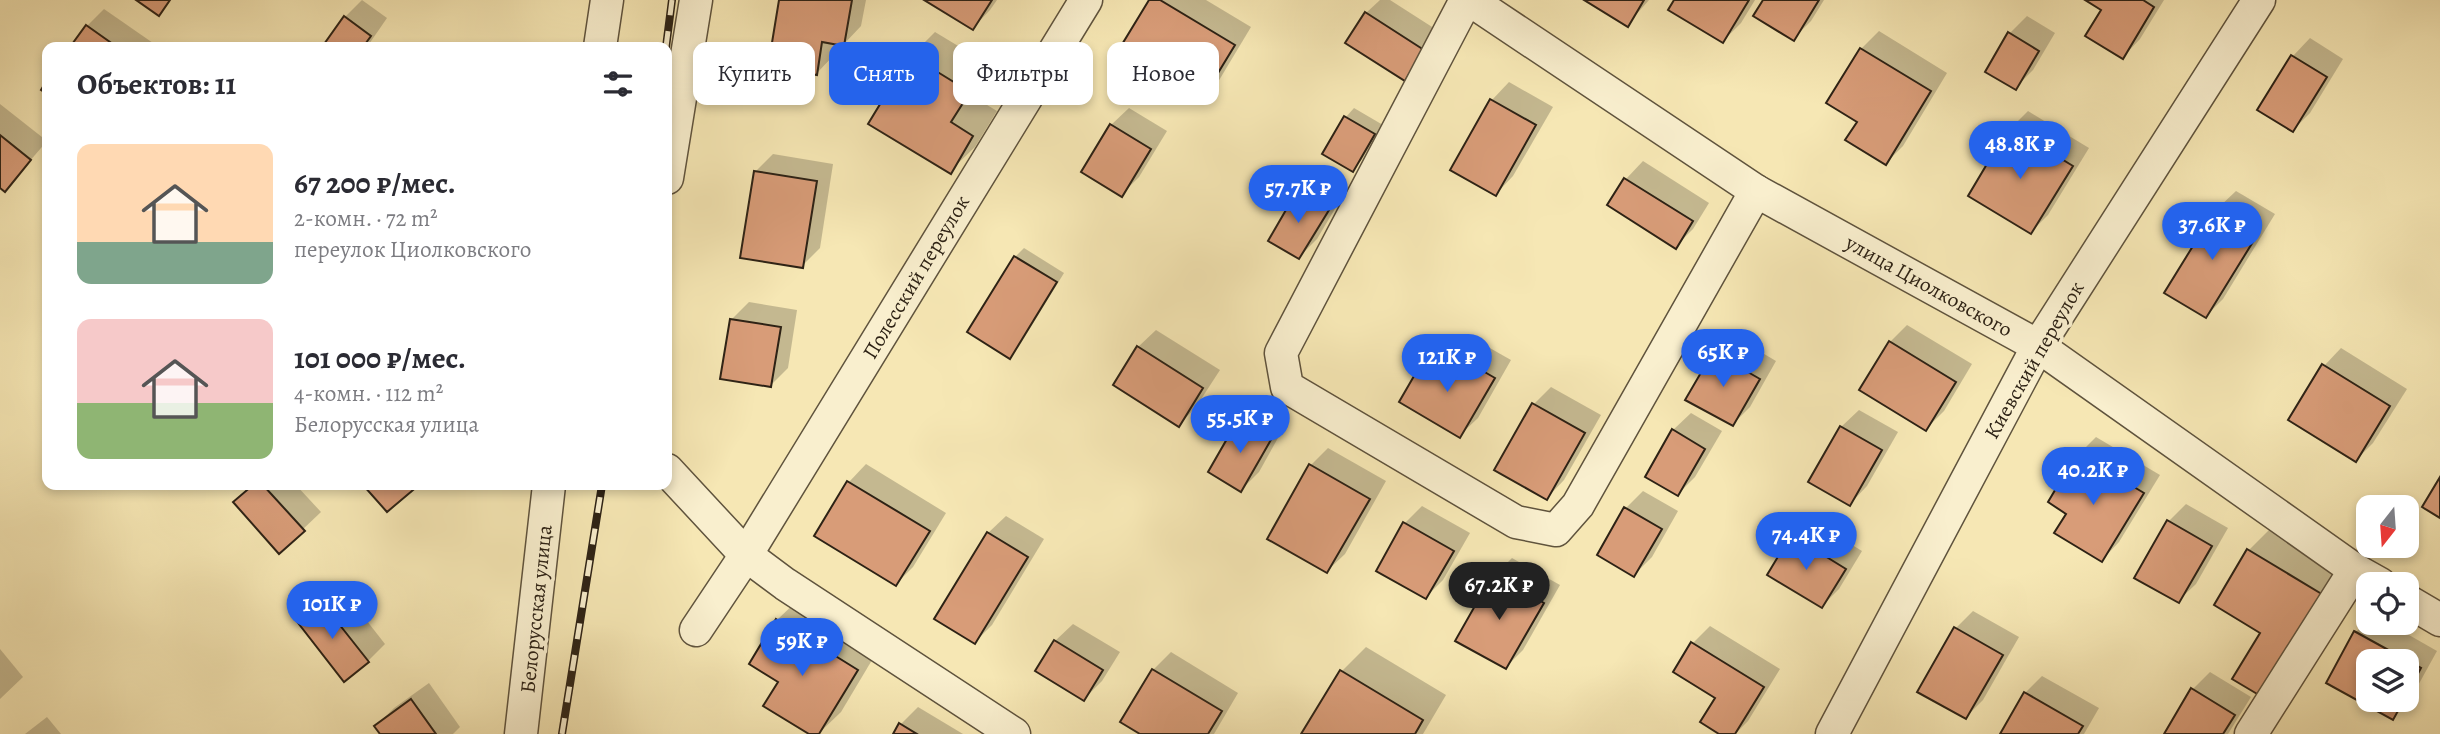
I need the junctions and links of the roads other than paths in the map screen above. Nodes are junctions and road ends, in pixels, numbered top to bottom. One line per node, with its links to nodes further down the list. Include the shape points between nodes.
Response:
1 (607, 0): 6 (street)
2 (696, 0): 7 (street)
3 (1086, 0): 12 (street, Полесский переулок)
4 (1468, 0): 8 (street, улица Циолковского); 8 (street, via 1281,353 1287,387 1516,522 1556,530 1578,505)
5 (2259, 0): 9 (street, Киевский переулок)
6 (601, 42)
7 (672, 147)
8 (1756, 191): 9 (street, улица Циолковского)
9 (2038, 346): 13 (street, улица Циолковского); 20 (street, Киевский переулок)
10 (672, 475): 12 (street)
11 (548, 490): 18 (street, Белорусская улица)
12 (746, 555): 17 (street); 19 (street)
13 (2360, 572)
14 (2356, 592): 21 (street)
15 (2419, 608): 16 (street)
16 (2440, 620)
17 (696, 630)
18 (521, 734)
19 (1014, 734)
20 (1832, 734)
21 (2251, 734)

